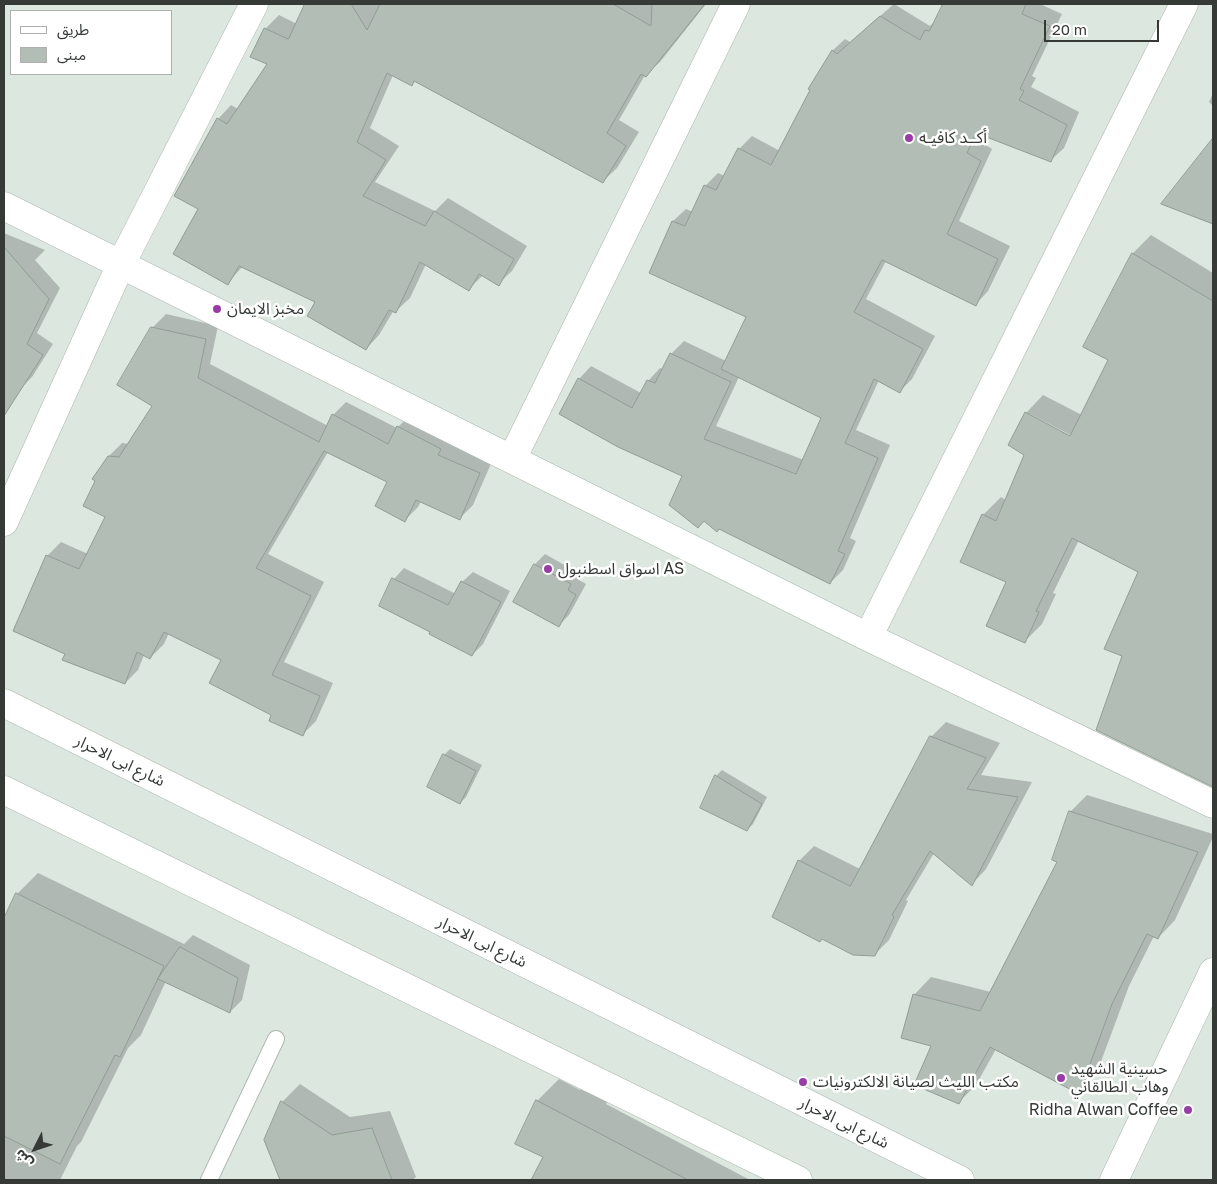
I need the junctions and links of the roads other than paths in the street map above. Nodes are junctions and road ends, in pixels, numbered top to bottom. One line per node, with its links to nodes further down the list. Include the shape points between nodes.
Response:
1 (254, 4): 5 (street)
2 (736, 4): 6 (street)
3 (1184, 4): 8 (street)
4 (4, 206): 5 (street)
5 (121, 264): 6 (street); 7 (street)
6 (512, 459): 8 (street)
7 (4, 522)
8 (868, 637): 11 (street)
9 (4, 703): 16 (street, شارع ابی الاحرار)
10 (4, 790): 15 (street)
11 (1213, 804)
12 (1213, 973): 17 (street)
13 (276, 1039): 14 (lane)
14 (209, 1180)
15 (798, 1180)
16 (960, 1180)
17 (1114, 1180)

